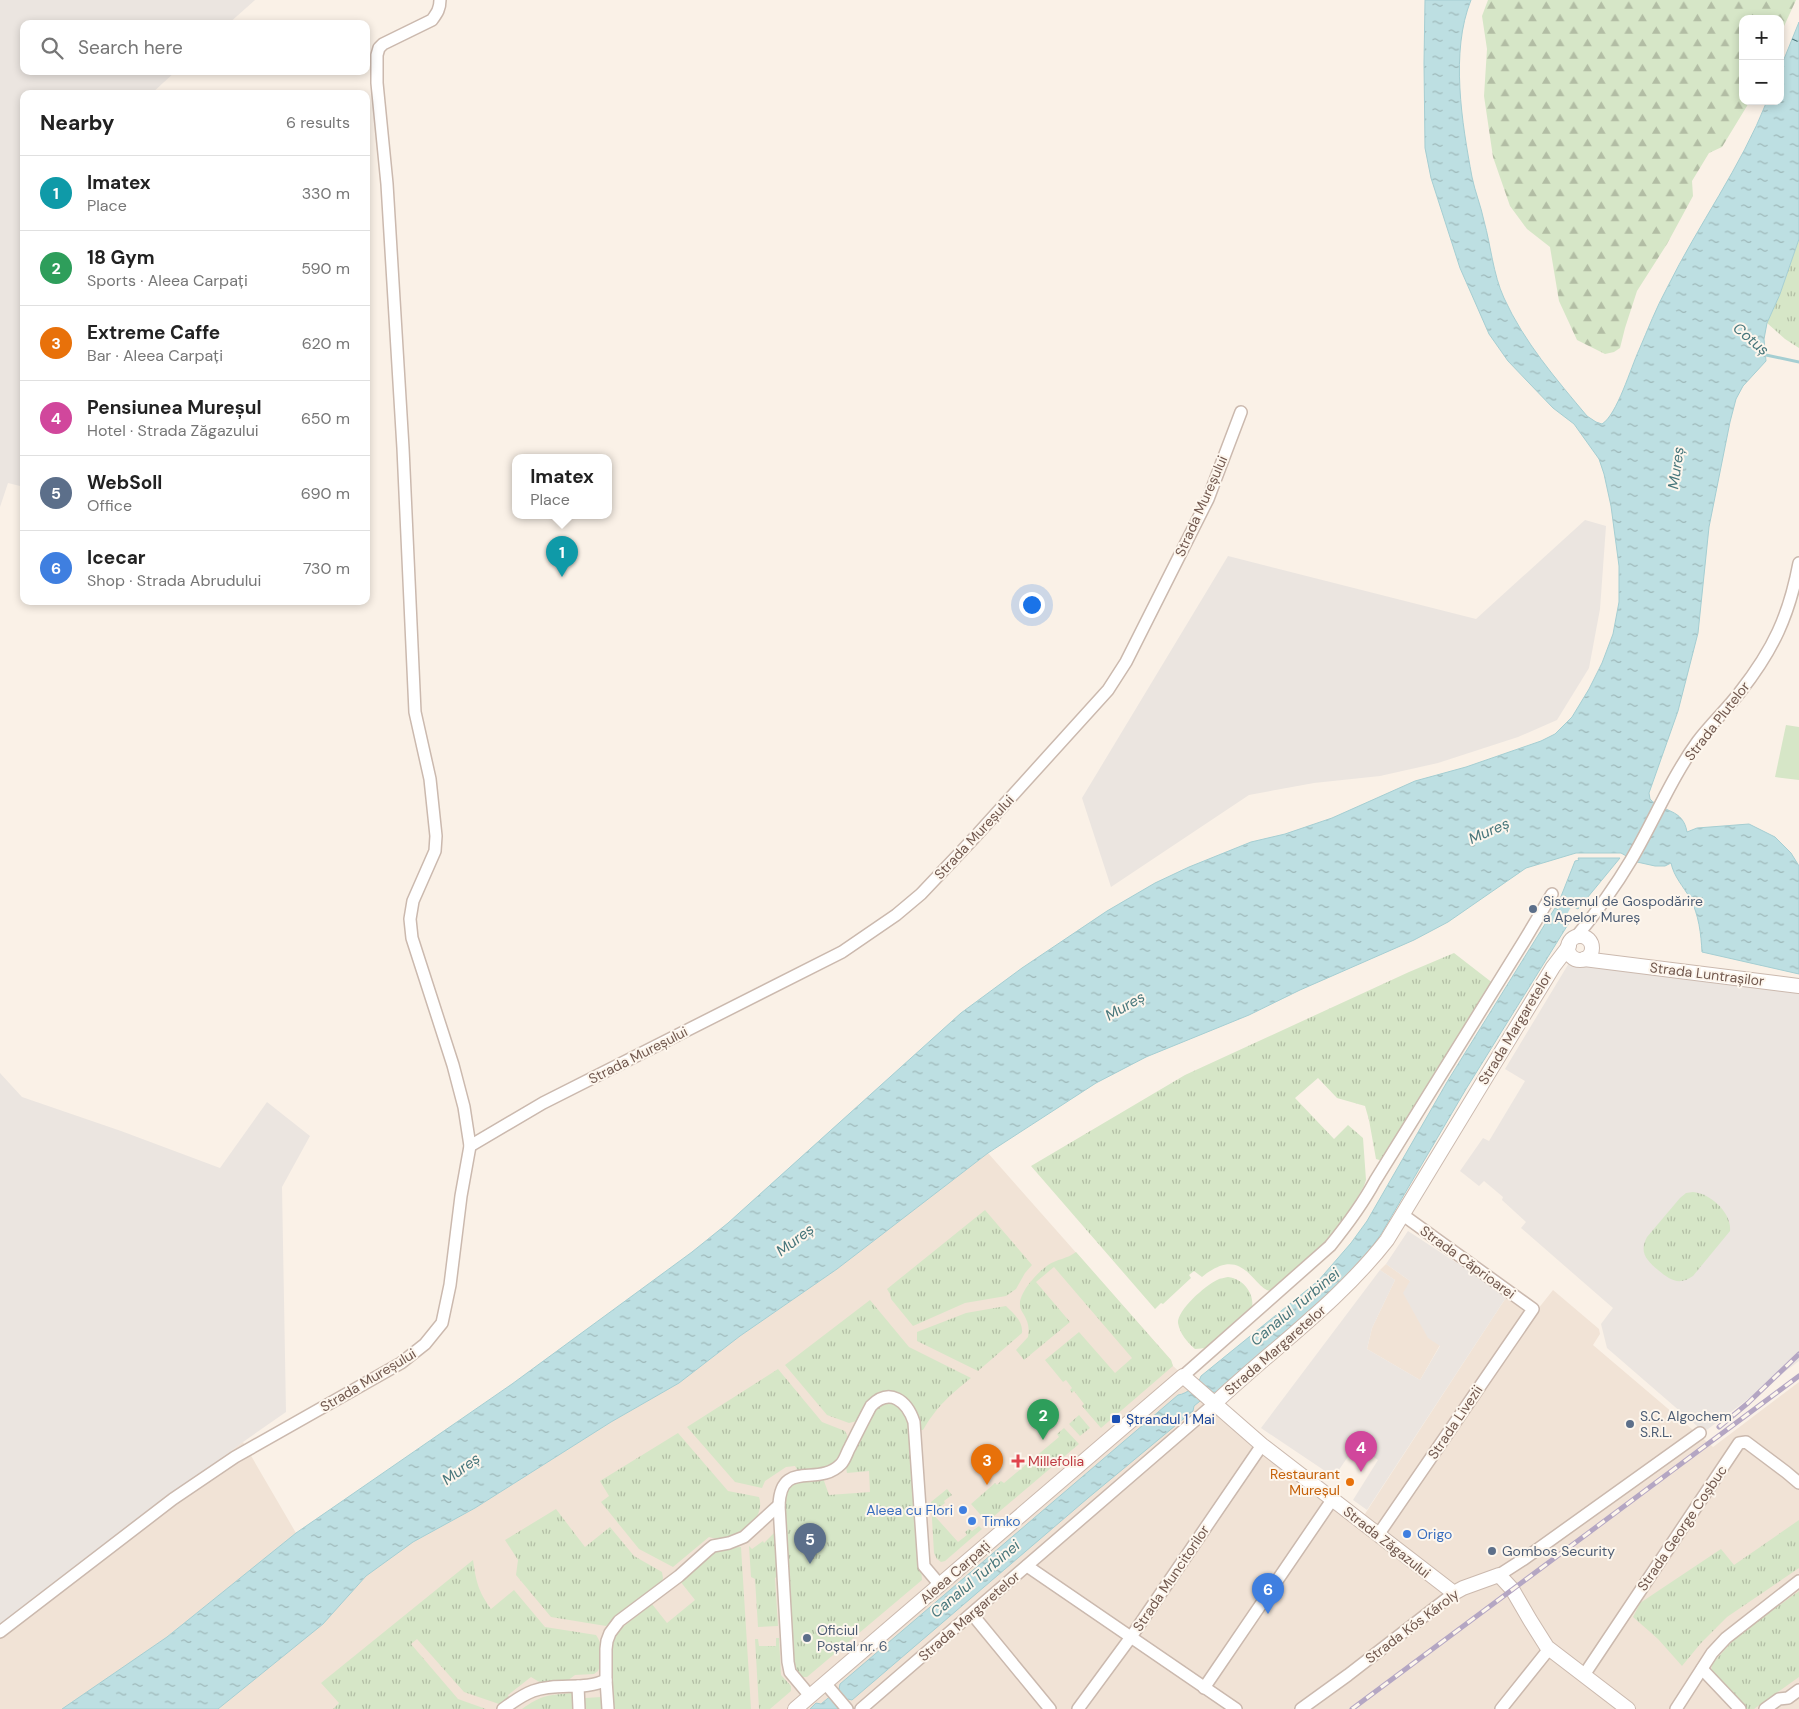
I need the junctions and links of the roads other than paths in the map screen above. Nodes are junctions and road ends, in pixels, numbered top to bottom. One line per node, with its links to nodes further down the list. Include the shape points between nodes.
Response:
1 (440, 0): 7 (street, via 432,20 379,48 377,83 388,184 415,712 430,779 436,836 435,851 413,901 410,919 412,938 458,1082)
2 (1242, 412): 7 (street, Strada Mureșului, via 1208,498 1126,662 1108,690 921,894 842,952 543,1103)
3 (1799, 563): 5 (street, Strada Plutelor, via 1782,627 1764,659 1740,693 1698,741 1631,860)
4 (1552, 894): 10 (street, via 1347,1226 1330,1246)
5 (1578, 945): 6 (street, Strada Luntrașilor, via 1615,962); 8 (street, Strada Margaretelor, via 1552,967)
6 (1799, 986)
7 (470, 1146): 24 (street, Strada Mureșului, via 447,1305 442,1323 425,1344 401,1363 239,1454 173,1500)
8 (1403, 1215): 9 (street, Strada Căprioarei); 11 (street, Strada Margaretelor, via 1372,1258 1321,1311)
9 (1533, 1309): 17 (street, Strada Livezii)
10 (1186, 1379): 11 (street, Strada Zăgazului); 21 (street, Aleea Carpați)
11 (1210, 1401): 13 (street, Strada Zăgazului); 18 (street, Strada Margaretelor)
12 (1700, 1433): 19 (street, Strada Kós Károly)
13 (1262, 1445): 15 (street, Strada Zăgazului); 25 (street, Strada Muncitorilor)
14 (1799, 1483): 28 (street, Strada George Coșbuc, via 1746,1442 1738,1443)
15 (1332, 1500): 17 (street, Strada Zăgazului); 32 (street)
16 (779, 1504): 21 (street, via 781,1487 794,1476 828,1473 842,1464 871,1406 878,1399 896,1398 908,1408 914,1422 924,1566); 29 (street, via 750,1533 736,1541 713,1546 680,1576 619,1621 607,1641); 34 (street, via 790,1672)
17 (1378, 1535): 22 (street, Strada Zăgazului)
18 (1028, 1566): 23 (street, Strada Margaretelor); 25 (street)
19 (1499, 1575): 22 (street, Strada Kós Károly); 26 (street, via 1512,1589)
20 (1799, 1581): 27 (street, via 1731,1633)
21 (940, 1585): 31 (street, Aleea Carpați)
22 (1454, 1593): 44 (street, Strada Kós Károly)
23 (972, 1614): 40 (street, Strada Margaretelor); 41 (street)
24 (0, 1632)
25 (1131, 1637): 32 (street); 42 (street, Strada Muncitorilor)
26 (1549, 1649): 28 (street); 45 (street)
27 (1702, 1669): 47 (street); 48 (street)
28 (1584, 1675): 46 (street)
29 (606, 1680): 30 (street, via 596,1685); 38 (street)
30 (578, 1686): 36 (street, via 534,1690); 37 (street)
31 (828, 1686): 34 (street, Aleea Carpați); 35 (street)
32 (1204, 1688): 43 (street)
33 (1799, 1690): 49 (street)
34 (810, 1696): 39 (street, Aleea Carpați)
35 (847, 1708)
36 (504, 1709)
37 (579, 1709)
38 (608, 1709)
39 (795, 1709)
40 (861, 1709)
41 (1050, 1709)
42 (1078, 1709)
43 (1236, 1709)
44 (1301, 1709)
45 (1501, 1709)
46 (1628, 1709)
47 (1676, 1709)
48 (1740, 1709)
49 (1765, 1709)

